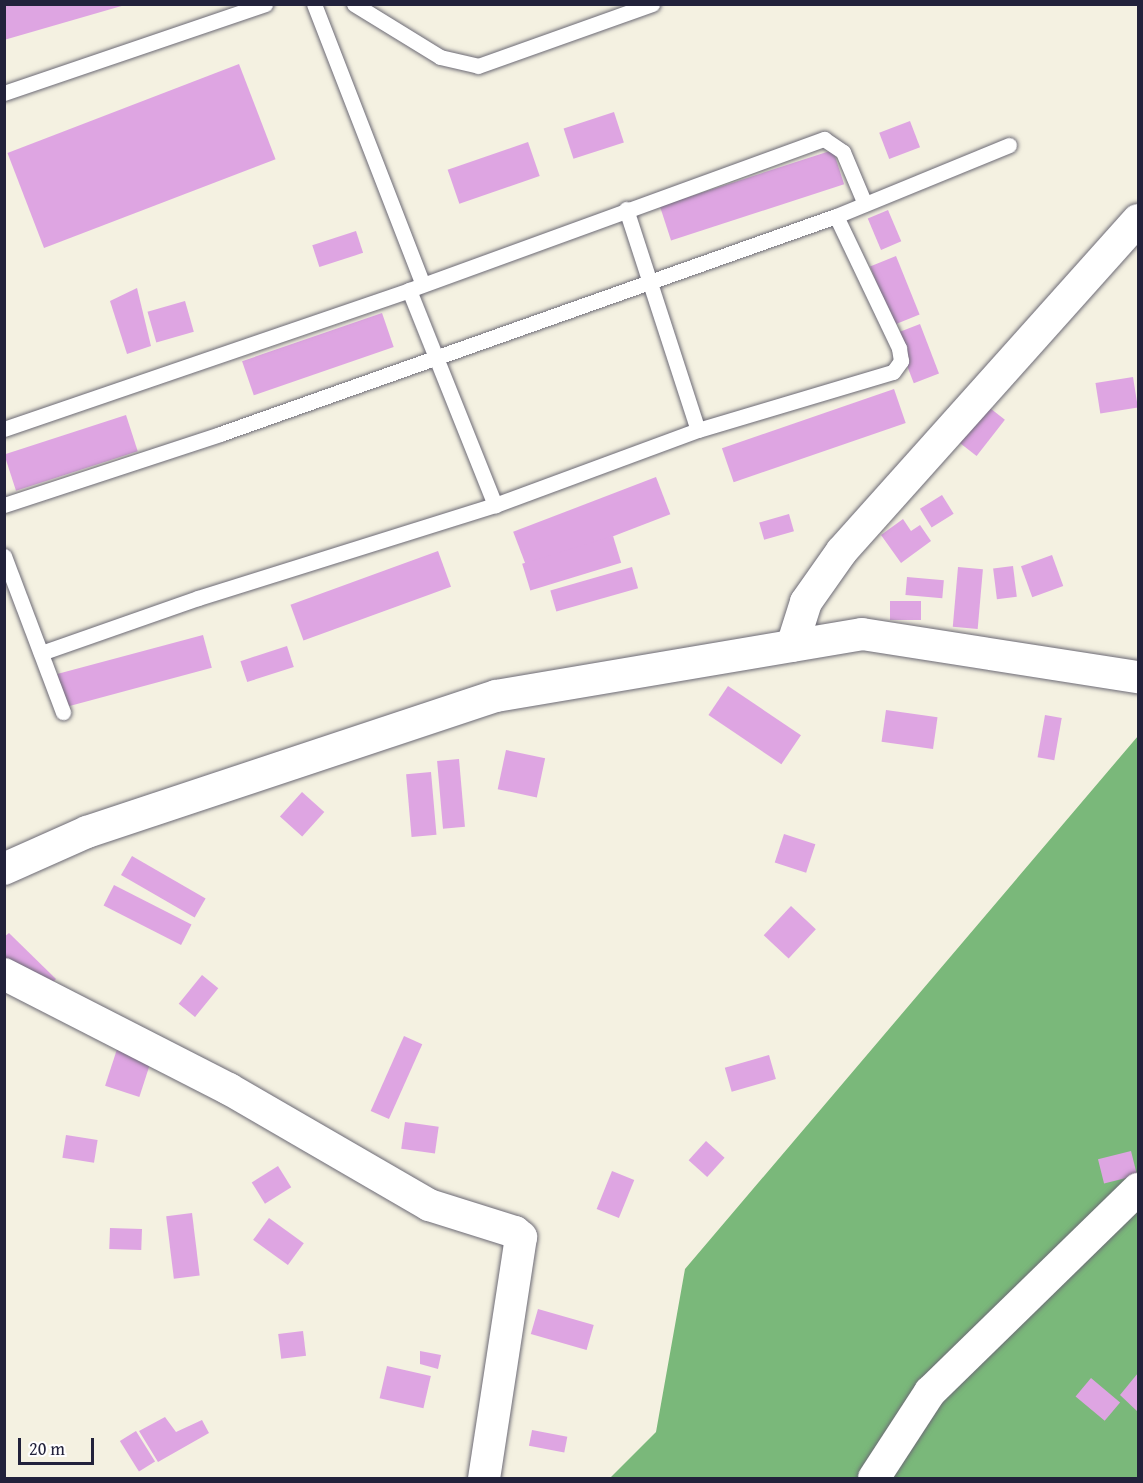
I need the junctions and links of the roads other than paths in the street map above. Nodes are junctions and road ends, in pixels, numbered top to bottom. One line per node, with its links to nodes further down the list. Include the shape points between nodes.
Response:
1 (265, 4): 5 (lane)
2 (314, 4): 12 (lane)
3 (354, 4): 4 (lane, via 440,57 478,66)
4 (652, 4)
5 (4, 93)
6 (1009, 146): 7 (lane)
7 (865, 204): 8 (lane, via 843,152 824,139); 9 (lane)
8 (627, 209): 11 (lane); 12 (lane)
9 (836, 216): 11 (lane); 15 (lane, via 899,348 901,361 893,372)
10 (1138, 220): 19 (street, via 842,550 806,602)
11 (650, 281): 13 (lane); 15 (lane)
12 (416, 286): 13 (lane); 14 (lane)
13 (436, 356): 16 (lane); 17 (lane)
14 (4, 429)
15 (698, 430): 17 (lane)
16 (4, 505)
17 (495, 505): 20 (lane, via 198,598)
18 (4, 555): 20 (lane)
19 (792, 646): 21 (street, via 862,634); 23 (street, via 496,696 87,832)
20 (41, 653): 22 (lane)
21 (1138, 677)
22 (63, 712)
23 (4, 869)
24 (4, 974): 26 (street, via 239,1095 429,1204 515,1232 521,1238 523,1247)
25 (1138, 1189): 27 (street, via 930,1392)
26 (484, 1479)
27 (874, 1479)

